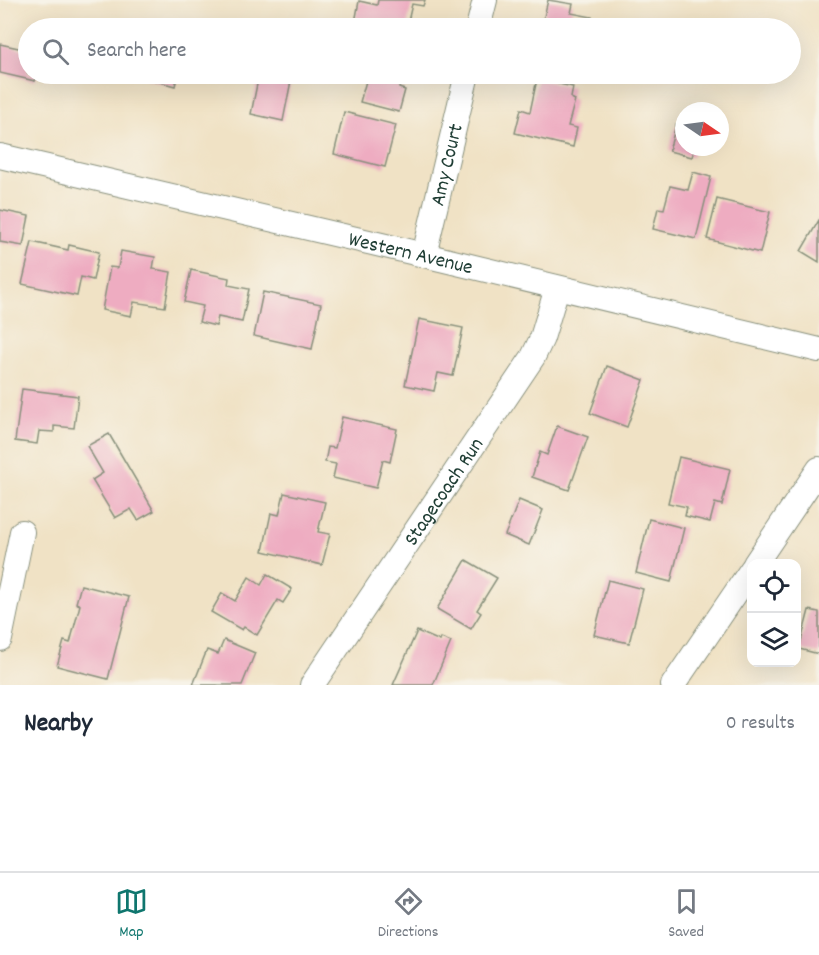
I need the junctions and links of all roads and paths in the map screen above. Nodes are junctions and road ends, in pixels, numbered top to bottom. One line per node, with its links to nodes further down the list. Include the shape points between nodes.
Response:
1 (485, 0): 2 (street)
2 (480, 18)
3 (465, 84): 5 (street, Amy Court)
4 (0, 156): 5 (street, Western Avenue)
5 (424, 255): 6 (street, Western Avenue)
6 (557, 288): 7 (street, Western Avenue); 13 (street, Stagecoach Run, via 532,357)
7 (819, 350)
8 (819, 469): 10 (street)
9 (22, 532): 12 (street)
10 (758, 559)
11 (747, 577): 14 (street)
12 (0, 639)
13 (312, 685)
14 (675, 685)

